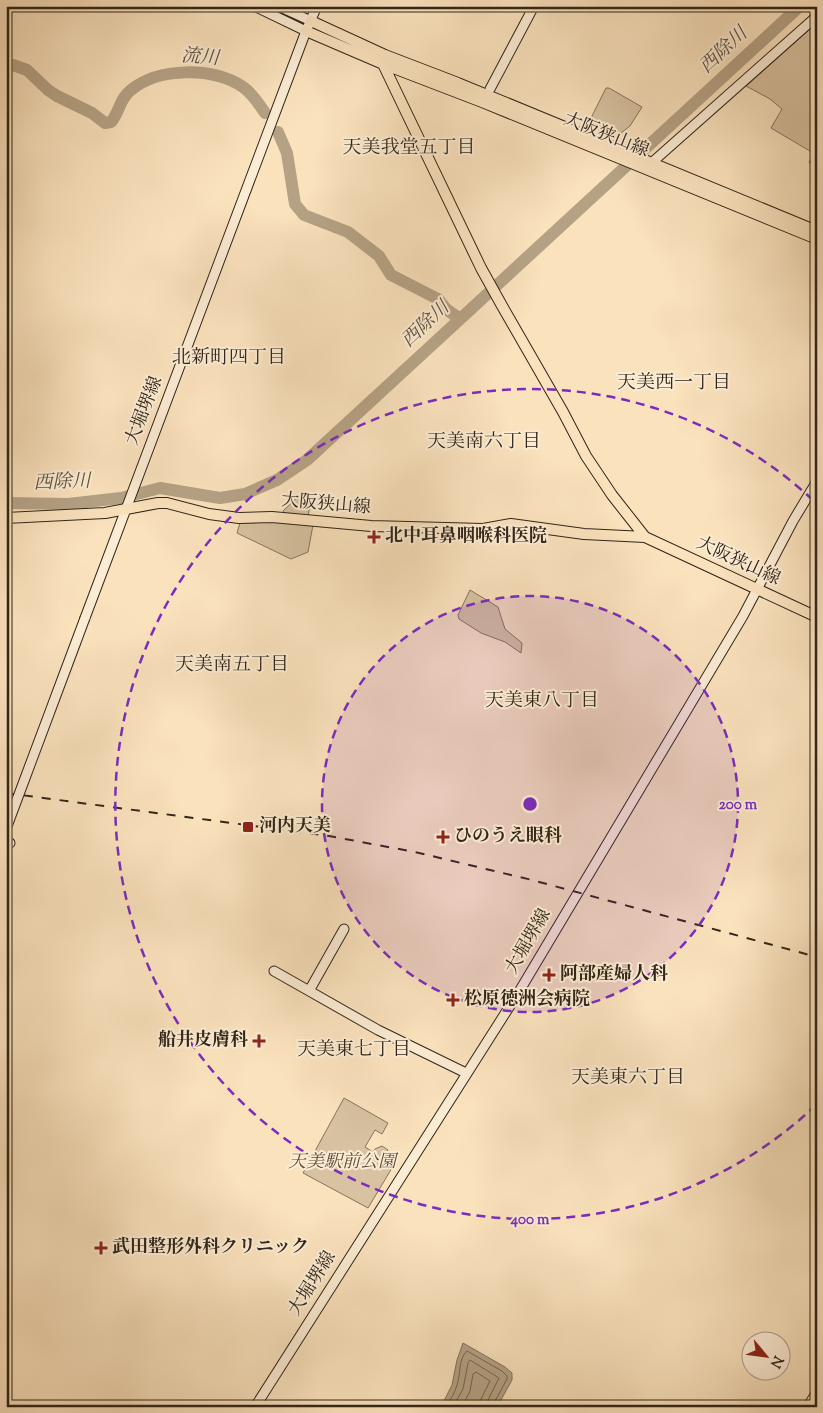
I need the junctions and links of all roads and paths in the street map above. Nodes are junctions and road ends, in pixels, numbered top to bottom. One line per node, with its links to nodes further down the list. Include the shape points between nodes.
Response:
1 (254, 6): 7 (main road)
2 (278, 6): 6 (main road)
3 (317, 6): 6 (main road, 大堀堺線)
4 (534, 6): 9 (main road)
5 (817, 16): 10 (main road)
6 (311, 21): 7 (main road, 大堀堺線); 8 (main road, 大阪狭山線)
7 (306, 31): 8 (main road, 大阪狭山線); 14 (main road, 大堀堺線)
8 (384, 60): 10 (main road, 大阪狭山線); 16 (main road, 大阪狭山線, via 498,300 586,456)
9 (490, 88)
10 (645, 165): 11 (main road, 大阪狭山線); 12 (main road, 大阪狭山線)
11 (817, 231)
12 (817, 239)
13 (817, 481): 17 (main road, 大堀堺線)
14 (127, 506): 15 (main road, 大阪狭山線, via 95,514); 16 (main road, 大阪狭山線, via 167,503 239,518 272,517 371,526 483,529 511,524 584,534); 19 (main road, 大堀堺線, bridge)
15 (6, 518)
16 (645, 537): 17 (main road, 大阪狭山線)
17 (757, 589): 18 (main road, 大阪狭山線); 23 (main road, 大堀堺線, via 520,990)
18 (817, 617)
19 (6, 829)
20 (344, 929): 22 (main road)
21 (274, 971): 22 (main road)
22 (309, 991): 23 (main road, via 378,1030)
23 (466, 1073): 25 (main road, 大堀堺線)
24 (817, 1393): 26 (main road)
25 (255, 1407)
26 (808, 1407)

